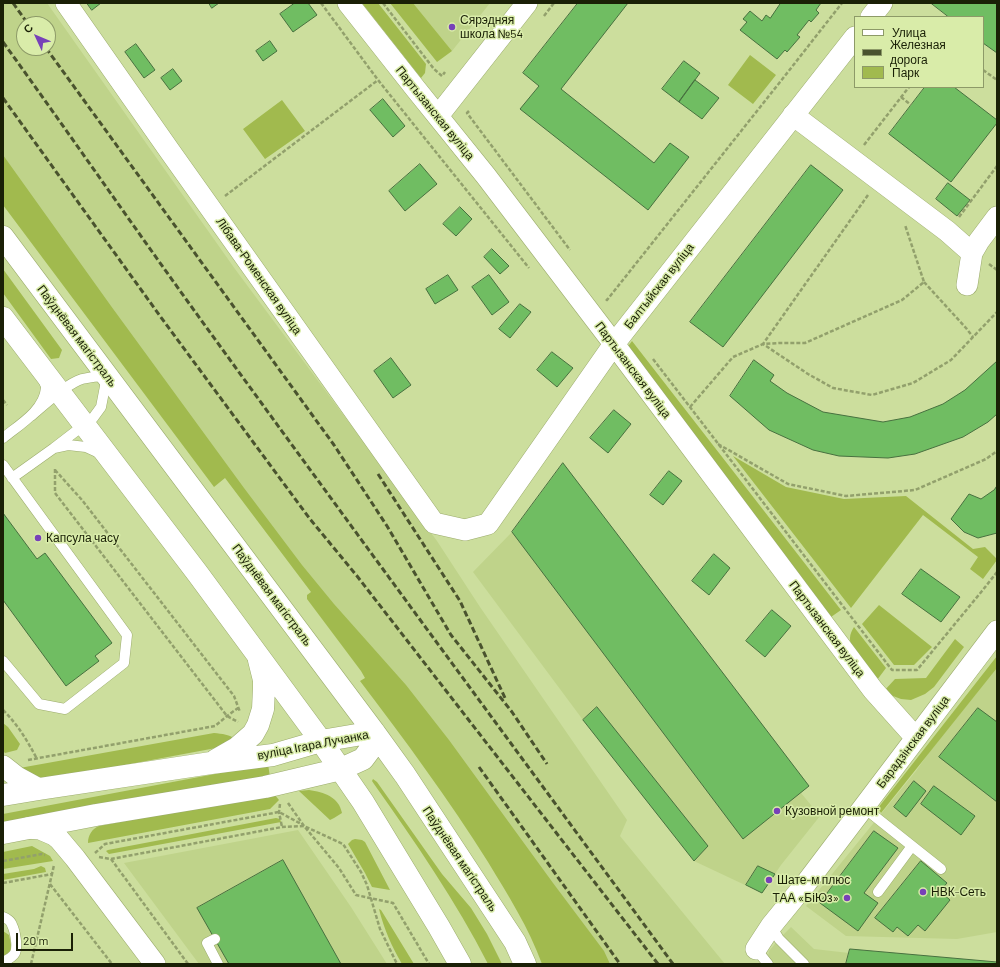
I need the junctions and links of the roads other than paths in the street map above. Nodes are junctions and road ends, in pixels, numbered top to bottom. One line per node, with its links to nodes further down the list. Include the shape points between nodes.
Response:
1 (66, 3): 25 (street, Лібава-Роменская вуліца, via 434,523)
2 (348, 3): 8 (street, Партызанская вуліца)
3 (527, 3): 8 (street)
4 (882, 3): 5 (street)
5 (872, 16)
6 (854, 38): 7 (street, Балтыйская вуліца)
7 (793, 115): 11 (street, via 947,231); 14 (street, Балтыйская вуліца)
8 (438, 116): 14 (street, Партызанская вуліца)
9 (997, 217): 11 (street)
10 (3, 237): 16 (main road, Паўднёвая магістраль)
11 (972, 253): 12 (street)
12 (967, 285)
13 (3, 318): 15 (main road)
14 (614, 344): 25 (street, Балтыйская вуліца, via 488,524); 30 (street, Партызанская вуліца, via 873,690)
15 (34, 359): 17 (main road); 18 (lane, via 46,387 41,404)
16 (107, 376): 17 (lane, via 81,380); 19 (lane, via 101,407 93,418); 29 (main road, Паўднёвая магістраль)
17 (60, 393): 18 (lane); 19 (main road)
18 (31, 416): 20 (lane)
19 (84, 424): 21 (lane); 23 (main road)
20 (3, 438)
21 (54, 448): 23 (lane, via 68,445 86,447 102,454); 24 (lane)
22 (3, 465): 24 (lane)
23 (117, 468): 27 (main road)
24 (12, 478): 28 (lane, via 127,635 124,663 65,709 39,704)
25 (465, 530)
26 (997, 631): 30 (street, Барадзінская вуліца)
27 (252, 647): 31 (main road); 32 (main road, via 264,680 263,709 258,725 253,734 237,748)
28 (5, 666)
29 (374, 732): 31 (main road, вуліца Ігара Лучанка); 34 (main road, вуліца Ігара Лучанка, via 369,752 363,759); 53 (main road, Паўднёвая магістраль, via 515,942)
30 (916, 738): 37 (street, Барадзінская вуліца)
31 (321, 741): 32 (main road, вуліца Ігара Лучанка, via 274,755); 34 (main road)
32 (211, 763): 35 (main road, вуліца Ігара Лучанка)
33 (12, 764): 35 (street, via 17,777)
34 (341, 769): 38 (main road, вуліца Ігара Лучанка, via 272,786); 52 (main road)
35 (39, 789): 36 (main road, вуліца Ігара Лучанка)
36 (3, 795)
37 (863, 807): 41 (lane); 46 (street, Барадзінская вуліца)
38 (96, 815): 39 (main road, вуліца Ігара Лучанка); 42 (street, via 84,820 73,831)
39 (27, 828): 40 (main road, вуліца Ігара Лучанка); 42 (street, via 40,829 54,835)
40 (3, 833)
41 (912, 846): 43 (lane); 44 (lane)
42 (63, 857): 50 (street)
43 (941, 868)
44 (878, 892)
45 (3, 917): 49 (lane, via 12,924 17,941 15,952 9,960)
46 (771, 926): 48 (street, Барадзінская вуліца); 54 (lane, via 779,939)
47 (215, 939): 51 (lane, via 207,943)
48 (762, 956)
49 (3, 962)
50 (155, 964)
51 (218, 964)
52 (460, 964)
53 (525, 964)
54 (804, 964)

